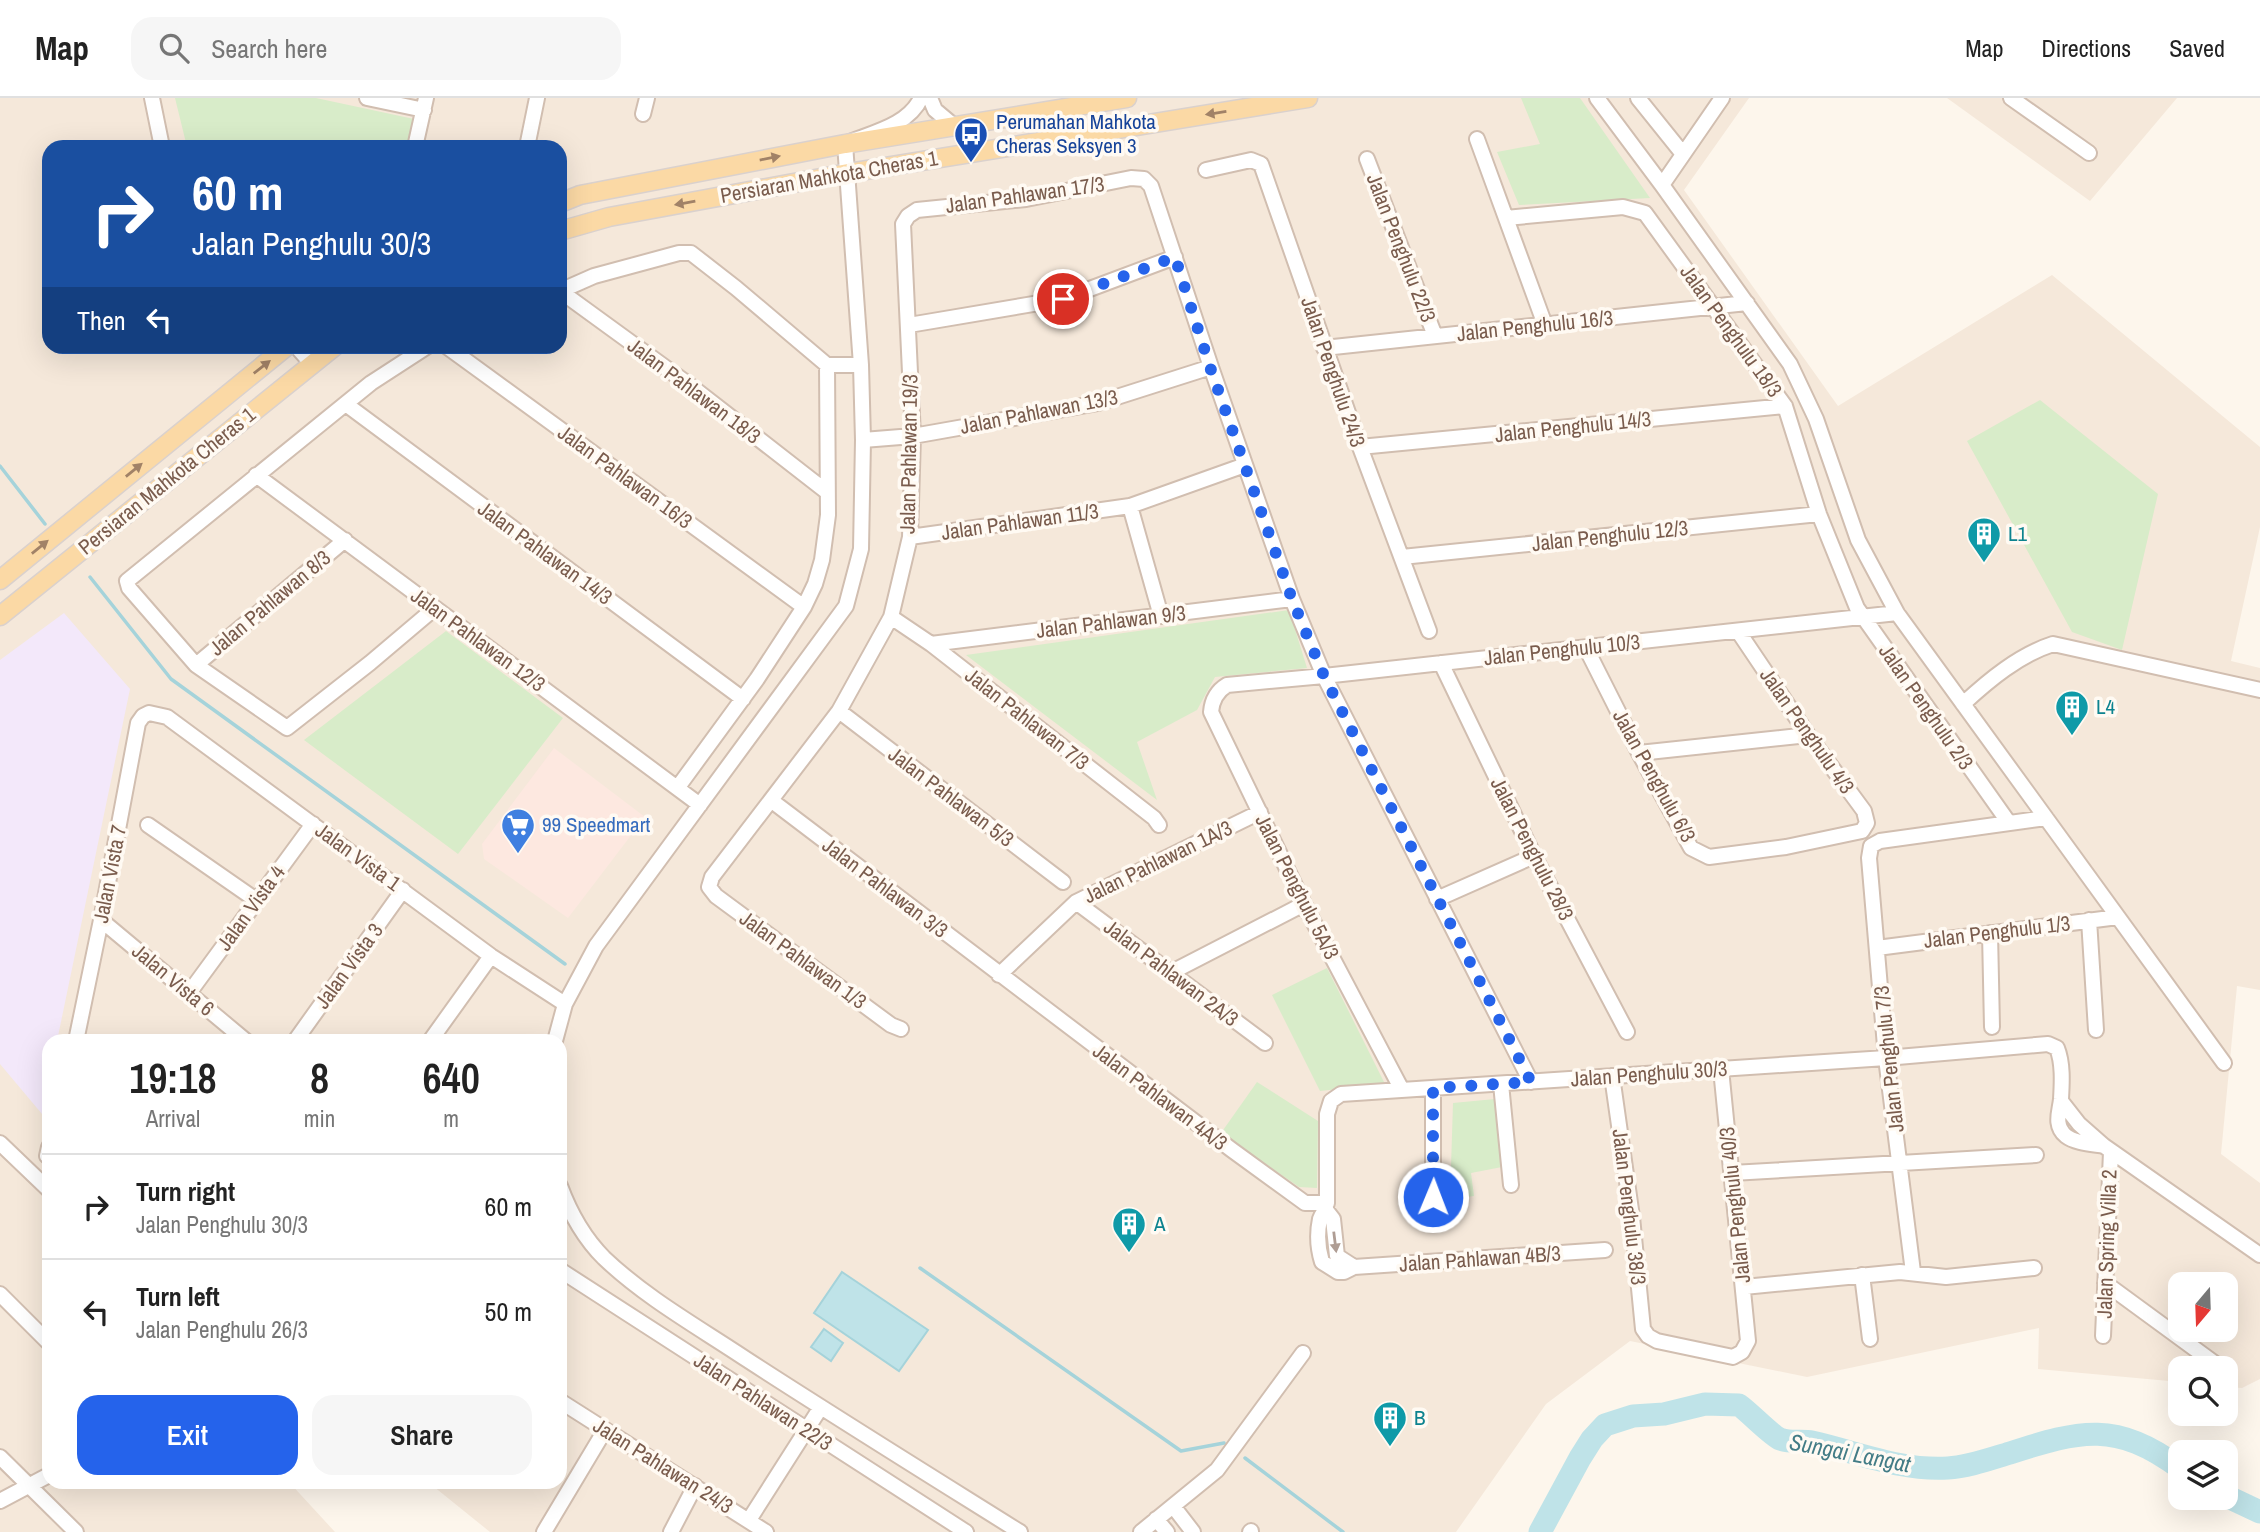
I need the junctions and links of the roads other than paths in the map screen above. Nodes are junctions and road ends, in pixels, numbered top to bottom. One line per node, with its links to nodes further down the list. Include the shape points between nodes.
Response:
1 (152, 98): 17 (street)
2 (367, 98): 13 (street)
3 (537, 98): 19 (street)
4 (647, 98): 14 (street)
5 (921, 98): 20 (street, via 906,118)
6 (930, 98): 15 (street, via 935,110)
7 (1127, 98): 15 (main road, Persiaran Mahkota Cheras 1)
8 (1308, 98): 25 (main road, Persiaran Mahkota Cheras 1, one-way to 25)
9 (1597, 98): 26 (street)
10 (1638, 98): 22 (street)
11 (1722, 98): 22 (street)
12 (2011, 98): 21 (street)
13 (425, 104): 18 (street)
14 (643, 114)
15 (954, 126): 20 (main road, Persiaran Mahkota Cheras 1)
16 (1477, 139): 29 (street)
17 (161, 140)
18 (417, 140)
19 (528, 140)
20 (845, 144): 25 (street); 27 (main road, Persiaran Mahkota Cheras 1, one-way to 20)
21 (2089, 153)
22 (1682, 154): 26 (street)
23 (1367, 159): 38 (street, Jalan Penghulu 22/3)
24 (1206, 170): 39 (street, Jalan Penghulu 24/3, via 1251,160 1261,164)
25 (848, 173): 30 (main road, Persiaran Mahkota Cheras 1, one-way to 30, via 609,217); 47 (street)
26 (1662, 185): 34 (street)
27 (567, 200)
28 (908, 216): 31 (street, Jalan Pahlawan 17/3, via 918,210 1026,199 1144,179 1151,187); 36 (street, Jalan Pahlawan 19/3, via 903,224)
29 (1506, 218): 35 (street, Jalan Penghulu 18/3, via 1623,207 1645,213); 37 (street)
30 (567, 229)
31 (1175, 257): 36 (street, via 1063,299); 48 (street)
32 (567, 288): 46 (street, via 594,276 691,253)
33 (567, 296): 56 (street, Jalan Pahlawan 18/3)
34 (1747, 303): 35 (street, Jalan Penghulu 16/3); 67 (street, via 1790,364 1816,419 1858,540)
35 (1714, 307): 37 (street, Jalan Penghulu 16/3); 50 (street, Jalan Penghulu 18/3)
36 (909, 325): 51 (street, Jalan Pahlawan 19/3)
37 (1545, 325): 38 (street, Jalan Penghulu 16/3)
38 (1435, 336): 39 (street, Jalan Penghulu 16/3)
39 (1324, 348): 53 (street, Jalan Penghulu 24/3)
40 (277, 354): 62 (main road, Persiaran Mahkota Cheras 1, one-way to 40)
41 (303, 354): 45 (street)
42 (325, 354): 45 (main road, Persiaran Mahkota Cheras 1)
43 (416, 354): 49 (street)
44 (457, 354): 65 (street, Jalan Pahlawan 16/3)
45 (312, 364): 68 (main road, Persiaran Mahkota Cheras 1)
46 (827, 365): 47 (street); 56 (street)
47 (861, 365): 52 (street)
48 (1210, 367): 51 (street, Jalan Pahlawan 13/3, via 1098,403); 54 (street)
49 (347, 405): 55 (street); 81 (street, Jalan Pahlawan 14/3)
50 (1786, 407): 53 (street, Jalan Penghulu 14/3); 58 (street, Jalan Penghulu 18/3)
51 (913, 436): 52 (street, Jalan Pahlawan 13/3); 59 (street, Jalan Pahlawan 19/3)
52 (863, 440): 89 (street, via 861,549 846,606)
53 (1360, 447): 61 (street, Jalan Penghulu 24/3)
54 (1245, 465): 57 (street, Jalan Pahlawan 11/3); 64 (street)
55 (256, 475): 60 (street, Jalan Pahlawan 12/3); 77 (street, via 127,581)
56 (827, 492): 65 (street, via 822,560)
57 (1130, 506): 59 (street, Jalan Pahlawan 11/3); 69 (street)
58 (1819, 514): 61 (street, Jalan Penghulu 12/3); 63 (street, Jalan Penghulu 18/3)
59 (910, 537): 70 (street, Jalan Pahlawan 19/3)
60 (345, 540): 66 (street, Jalan Pahlawan 12/3); 77 (street, Jalan Pahlawan 8/3)
61 (1402, 557): 72 (street, Jalan Penghulu 24/3)
62 (0, 580)
63 (1847, 588): 71 (street, Jalan Penghulu 2/3)
64 (1292, 599): 69 (street, Jalan Pahlawan 9/3); 78 (street)
65 (804, 607): 81 (street)
66 (435, 608): 77 (street, via 287,728); 87 (street, Jalan Pahlawan 12/3)
67 (1897, 613): 71 (street, Jalan Penghulu 10/3); 82 (street)
68 (0, 616)
69 (1161, 616): 74 (street, Jalan Pahlawan 9/3)
70 (891, 617): 74 (street, Jalan Pahlawan 7/3); 83 (street, Jalan Pahlawan 19/3)
71 (1863, 617): 73 (street, Jalan Penghulu 10/3); 92 (street, Jalan Penghulu 2/3)
72 (1429, 631)
73 (1741, 636): 75 (street, Jalan Penghulu 10/3); 85 (street, Jalan Penghulu 4/3)
74 (931, 644): 96 (street, Jalan Pahlawan 7/3)
75 (1587, 650): 76 (street, Jalan Penghulu 10/3); 86 (street, Jalan Penghulu 6/3)
76 (1441, 663): 78 (street, Jalan Penghulu 10/3); 97 (street, Jalan Penghulu 28/3)
77 (196, 665)
78 (1324, 676): 79 (street, Jalan Penghulu 10/3); 102 (street)
79 (1227, 685): 90 (street, Jalan Penghulu 5A/3, via 1219,690 1211,712)
80 (2260, 690): 82 (street, via 2053,644 2037,649 1987,682)
81 (743, 699): 87 (street)
82 (1963, 704): 91 (street)
83 (839, 711): 88 (street, Jalan Pahlawan 19/3); 98 (street, Jalan Pahlawan 5/3)
84 (149, 713): 93 (street, Jalan Vista 1, via 167,717); 106 (street, Jalan Vista 7, via 138,723)
85 (1808, 735): 86 (street); 94 (street, Jalan Penghulu 4/3, via 1864,811)
86 (1639, 753): 94 (street, Jalan Penghulu 6/3, via 1691,848 1709,857 1855,834)
87 (678, 787): 89 (street, Jalan Pahlawan 12/3)
88 (772, 801): 99 (street, Jalan Pahlawan 19/3); 112 (street, Jalan Pahlawan 3/3)
89 (700, 805): 114 (street, via 596,946)
90 (1259, 812): 103 (street, Jalan Pahlawan 1A/3); 104 (street, Jalan Penghulu 5A/3)
91 (2046, 818): 92 (street); 105 (street)
92 (2009, 823): 109 (street, Jalan Penghulu 7/3, via 1871,846)
93 (313, 824): 100 (street, Jalan Vista 1); 101 (street, Jalan Vista 4)
94 (1867, 824)
95 (148, 825): 101 (street)
96 (1159, 825)
97 (1534, 856): 102 (street); 118 (street, Jalan Penghulu 28/3)
98 (1063, 882)
99 (709, 887): 116 (street, Jalan Pahlawan 1/3)
100 (403, 890): 110 (street, Jalan Vista 1); 121 (street, Jalan Vista 3)
101 (256, 900): 113 (street, Jalan Vista 4)
102 (1437, 900): 129 (street)
103 (1076, 902): 111 (street, Jalan Pahlawan 2A/3); 112 (street, Jalan Pahlawan 1A/3)
104 (1304, 904): 111 (street); 132 (street, Jalan Penghulu 5A/3)
105 (2118, 916): 107 (street, Jalan Penghulu 1/3); 126 (street)
106 (101, 920): 113 (street, Jalan Vista 6); 119 (street, Jalan Vista 7)
107 (2090, 920): 108 (street, Jalan Penghulu 1/3); 117 (street)
108 (1990, 933): 109 (street, Jalan Penghulu 1/3); 115 (street)
109 (1877, 948): 125 (street, Jalan Penghulu 7/3)
110 (491, 956): 114 (street, Jalan Vista 1); 122 (street)
111 (1170, 973): 124 (street, Jalan Pahlawan 2A/3)
112 (999, 975): 142 (street, Jalan Pahlawan 4A/3, via 1305,1203)
113 (189, 993): 120 (street, Jalan Vista 6)
114 (565, 1004): 123 (street)
115 (1992, 1027)
116 (901, 1029)
117 (2096, 1030)
118 (1627, 1032)
119 (77, 1034)
120 (238, 1034)
121 (300, 1034)
122 (435, 1034)
123 (557, 1034)
124 (1265, 1043)
125 (1886, 1058): 127 (street, Jalan Penghulu 30/3); 134 (street, Jalan Penghulu 30/3, via 2048,1044 2057,1048 2060,1058 2059,1126 2066,1136); 136 (street, Jalan Penghulu 7/3)
126 (2224, 1063)
127 (1721, 1069): 128 (street, Jalan Penghulu 30/3); 137 (street, Jalan Penghulu 40/3)
128 (1612, 1076): 129 (street, Jalan Penghulu 30/3); 155 (street, Jalan Penghulu 38/3, via 1643,1329 1657,1341 1733,1357)
129 (1531, 1082): 130 (street, Jalan Penghulu 30/3)
130 (1501, 1084): 131 (street, Jalan Penghulu 30/3); 139 (street)
131 (1433, 1088): 132 (street, Jalan Penghulu 30/3); 140 (street)
132 (1402, 1090): 142 (street, Jalan Penghulu 30/3, via 1341,1094 1331,1101 1327,1114)
133 (0, 1143): 138 (street)
134 (2107, 1149): 144 (street); 149 (street, Jalan Spring Villa 2)
135 (2036, 1154): 136 (street)
136 (1901, 1163): 137 (street); 146 (street, Jalan Penghulu 7/3)
137 (1732, 1173): 150 (street, Jalan Penghulu 40/3)
138 (42, 1184)
139 (1510, 1185)
140 (1433, 1197)
141 (567, 1206): 159 (street, via 585,1237 640,1290)
142 (1327, 1207): 143 (street, Jalan Pahlawan 4B/3, via 1337,1256 1354,1267)
143 (1605, 1250)
144 (2260, 1255)
145 (2034, 1268): 146 (street, via 1946,1277)
146 (1913, 1272): 148 (street)
147 (567, 1275): 161 (street, Jalan Pahlawan 22/3)
148 (1862, 1275): 150 (street); 154 (street)
149 (2105, 1283): 153 (street, Jalan Spring Villa 2); 157 (street)
150 (1744, 1287): 155 (street, Jalan Penghulu 40/3)
151 (0, 1294): 152 (street)
152 (42, 1336)
153 (2103, 1336)
154 (1870, 1339)
155 (1748, 1341)
156 (1303, 1353): 167 (street, via 1230,1456)
157 (2205, 1356)
158 (567, 1405): 160 (street, Jalan Pahlawan 24/3)
159 (821, 1407): 161 (street); 175 (street)
160 (606, 1430): 165 (street, Jalan Pahlawan 24/3); 171 (street)
161 (806, 1430): 169 (street); 174 (street, Jalan Pahlawan 22/3)
162 (0, 1457): 164 (street)
163 (42, 1479): 164 (street)
164 (28, 1486): 166 (street); 170 (street)
165 (695, 1486): 169 (street, Jalan Pahlawan 24/3); 172 (street)
166 (0, 1501)
167 (1173, 1506): 168 (street); 178 (street)
168 (1156, 1519): 176 (street); 177 (street)
169 (749, 1520): 173 (street, Jalan Pahlawan 24/3)
170 (76, 1532)
171 (544, 1532)
172 (671, 1532)
173 (766, 1532)
174 (966, 1532)
175 (1020, 1532)
176 (1141, 1532)
177 (1167, 1532)
178 (1193, 1532)

